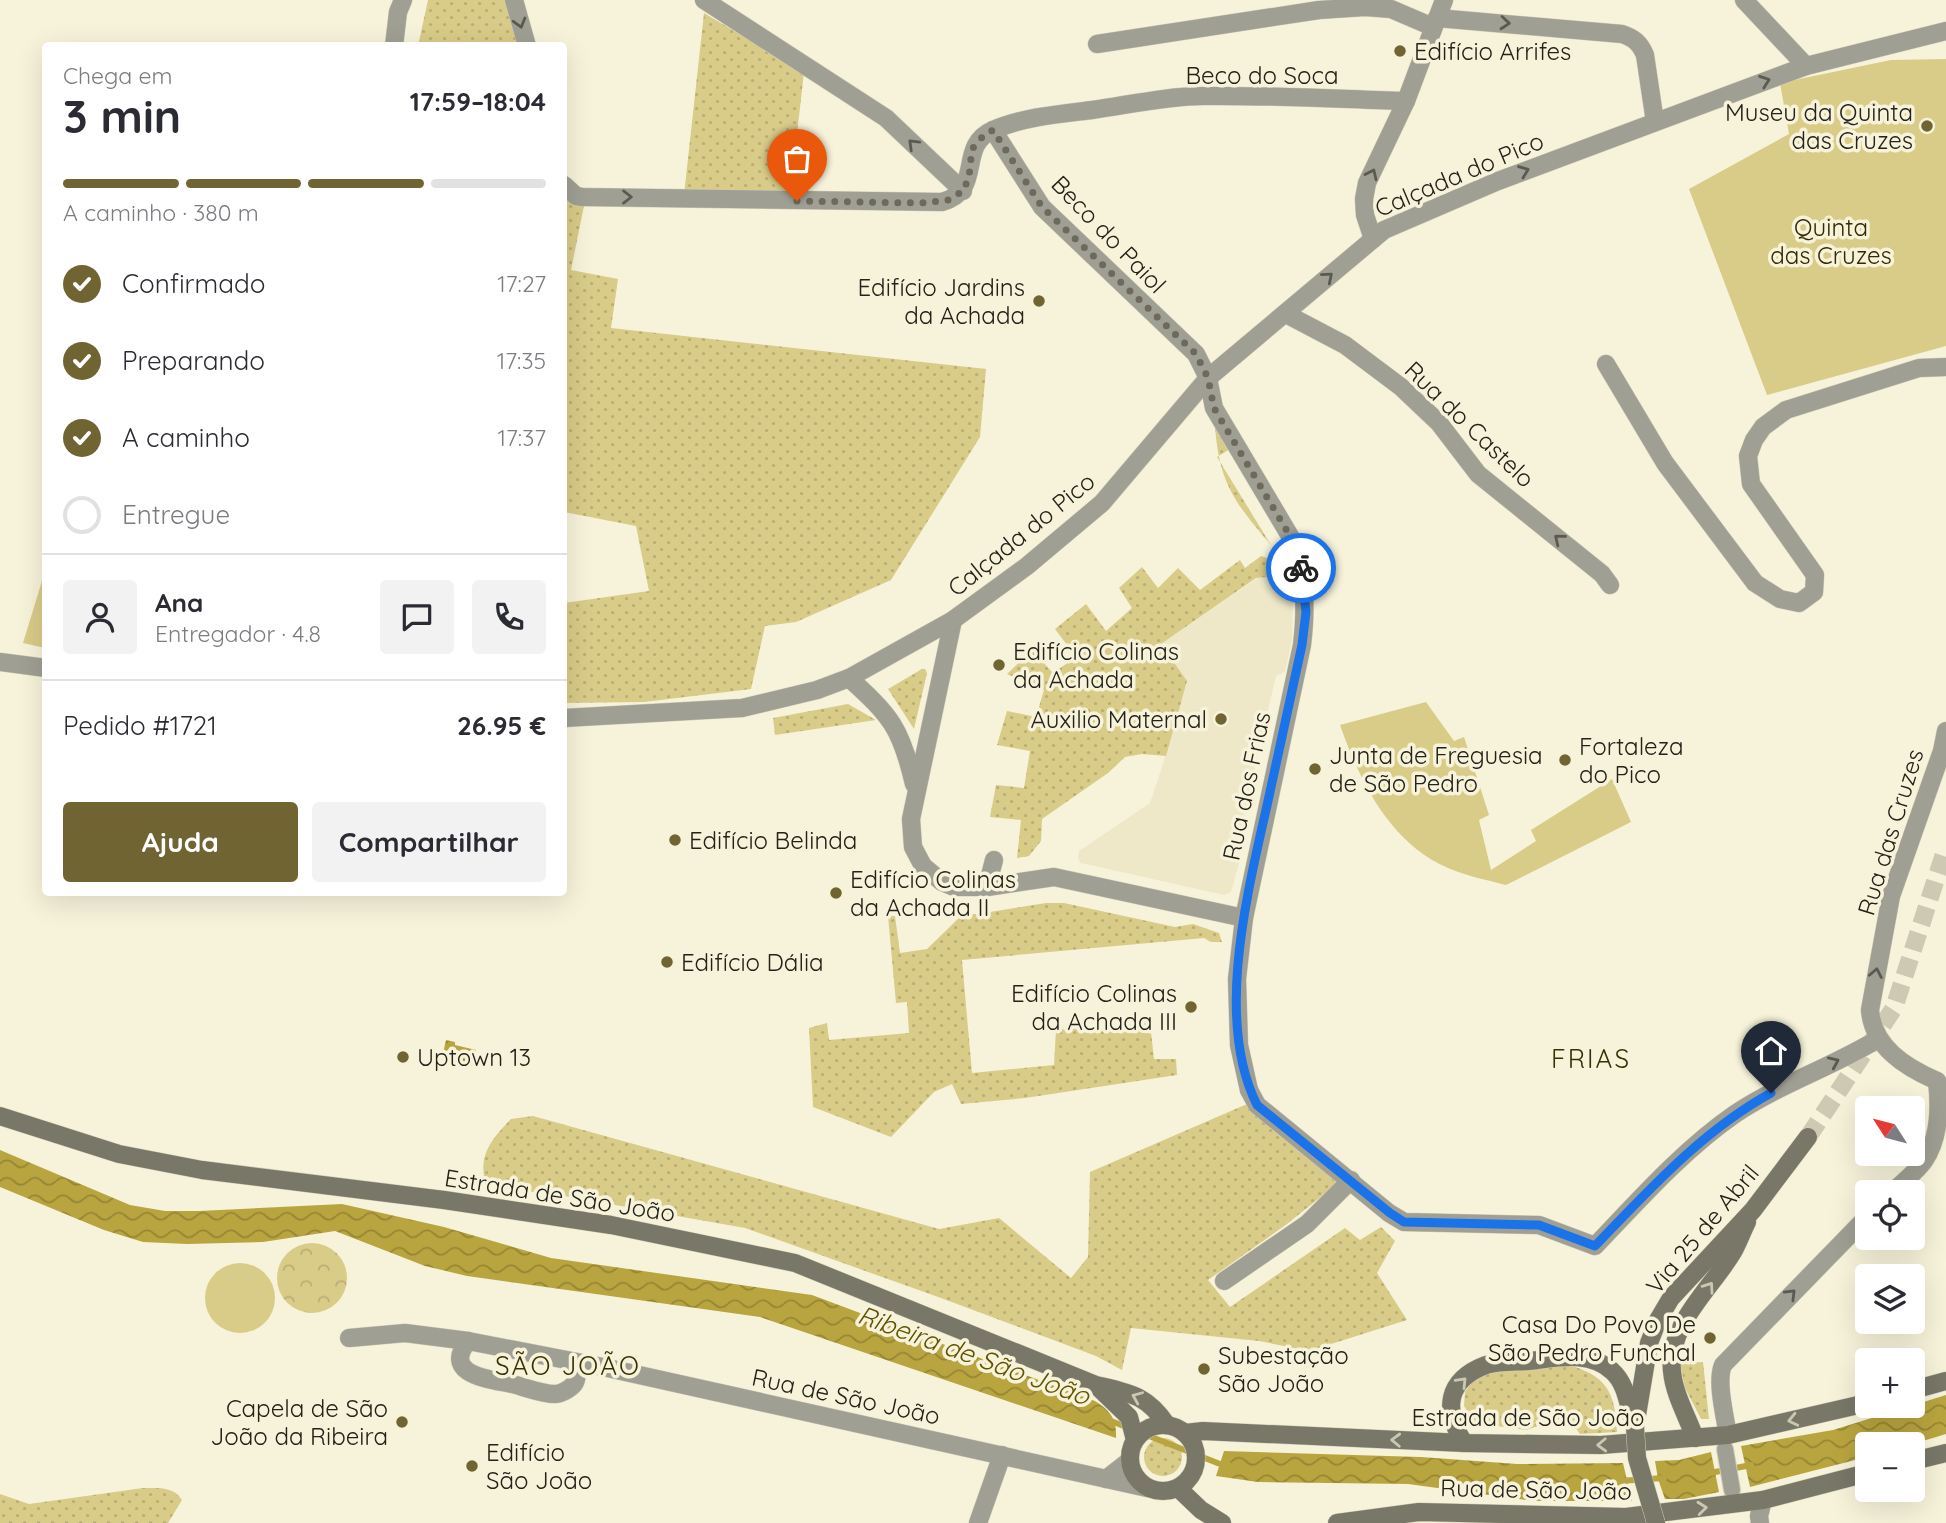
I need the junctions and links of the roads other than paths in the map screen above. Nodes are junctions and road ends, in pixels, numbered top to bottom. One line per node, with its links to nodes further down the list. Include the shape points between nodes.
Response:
1 (403, 0): 8 (street)
2 (514, 0): 9 (street, one-way to 9)
3 (704, 0): 16 (street, one-way to 3, via 886,118)
4 (1444, 0): 6 (street)
5 (1744, 0): 11 (street)
6 (1435, 22): 10 (street, via 1365,7); 12 (street); 13 (street, one-way to 13, via 1632,37 1646,55)
7 (1946, 31): 11 (street, Calçada do Pico)
8 (394, 42)
9 (526, 42)
10 (1097, 44)
11 (1806, 66): 13 (street, Calçada do Pico, one-way to 11)
12 (1406, 102): 14 (street, Beco do Soca, via 1201,96 1045,116); 17 (street, one-way to 12, via 1365,215 1367,183)
13 (1655, 122): 17 (street, Calçada do Pico, one-way to 13, via 1384,230 1498,181)
14 (993, 130): 16 (street, via 972,149); 21 (street, Beco do Paiol, via 1042,207 1196,354)
15 (567, 188): 16 (street, one-way to 16, via 582,197 822,202 942,202)
16 (963, 191)
17 (1373, 239): 18 (street, Calçada do Pico, one-way to 17)
18 (1286, 314): 21 (street, Calçada do Pico); 22 (street, Rua do Castelo, one-way to 18, via 1478,474 1439,423 1401,387 1345,345)
19 (1606, 364): 20 (street, via 1665,463 1755,583 1780,599 1799,603 1814,592 1815,575 1751,484 1748,456 1754,440 1786,410 1919,368)
20 (1946, 367)
21 (1208, 378): 23 (street, Calçada do Pico, via 1111,495 1027,566); 33 (street, Rua dos Frias, via 1214,408 1290,536 1303,576 1306,612)
22 (1610, 585)
23 (953, 620): 26 (street, Calçada do Pico); 30 (street)
24 (0, 662): 25 (street)
25 (42, 667)
26 (849, 678): 27 (street, Calçada do Pico, via 817,691 743,708); 30 (street, via 897,728)
27 (567, 718)
28 (1946, 731): 29 (street, Rua das Cruzes)
29 (1944, 752): 34 (street, Rua das Cruzes, one-way to 29, via 1870,1010 1891,897)
30 (916, 791): 32 (street, via 913,847 923,866 954,887)
31 (994, 860): 32 (street)
32 (987, 887): 33 (street, via 1054,877)
33 (1244, 918): 38 (street, Rua dos Frias, via 1237,979 1239,1045 1250,1090 1257,1105)
34 (1878, 1039): 35 (street, via 1906,1064); 38 (street, Rua dos Frias, one-way to 34, via 1404,1222 1539,1225 1595,1246 1692,1148 1734,1115)
35 (1941, 1080): 39 (street, via 1940,1112 1930,1149)
36 (0, 1116): 47 (main road, Estrada de São João, via 119,1154 202,1170 611,1225 795,1264)
37 (1808, 1137): 40 (main road, Via 25 de Abril)
38 (1351, 1180): 42 (street, via 1307,1224)
39 (1905, 1180)
40 (1753, 1210): 51 (main road, Via 25 de Abril, via 1685,1280 1658,1320 1643,1366); 53 (main road, one-way to 40, via 1677,1393 1671,1351 1679,1331 1733,1252)
41 (1855, 1229): 54 (street, one-way to 41, via 1723,1365)
42 (1224, 1281)
43 (349, 1338): 44 (street, Rua de São João, via 405,1333)
44 (468, 1341): 45 (street, Rua de São João); 45 (street, via 459,1360 480,1378 556,1394 573,1386)
45 (576, 1363): 58 (street, Rua de São João)
46 (1946, 1381): 48 (main road)
47 (1096, 1385): 50 (main road, Estrada de São João, one-way to 47, via 1157,1411 1147,1401); 56 (main road, Estrada de São João, via 1129,1417)
48 (1925, 1387)
49 (1855, 1406): 54 (main road, Estrada de São João, one-way to 54)
50 (1160, 1426): 52 (main road); 56 (main road, via 1142,1432)
51 (1635, 1427): 55 (main road, one-way to 51, via 1449,1405 1454,1389 1467,1375 1487,1365 1576,1356 1610,1369 1621,1380); 70 (main road, Via 25 de Abril, bridge, via 1637,1458)
52 (1185, 1433): 55 (main road, Estrada de São João, one-way to 52); 63 (main road, via 1195,1452 1194,1469)
53 (1695, 1438): 54 (main road, Estrada de São João); 55 (main road, Estrada de São João, one-way to 55, via 1601,1445)
54 (1726, 1442): 64 (street)
55 (1464, 1443)
56 (1132, 1449): 61 (street); 62 (main road, via 1135,1477)
57 (1946, 1452): 59 (main road)
58 (1002, 1455): 61 (street, Rua de São João); 67 (street)
59 (1925, 1458)
60 (1855, 1476): 65 (main road, Rua de São João)
61 (1106, 1479): 62 (street, Rua de São João)
62 (1147, 1488): 63 (main road, via 1163,1492)
63 (1178, 1488): 68 (main road)
64 (1733, 1497): 65 (main road, Rua de São João); 66 (main road, Rua de São João, one-way to 64, via 1626,1517)
65 (1763, 1500): 71 (street)
66 (1457, 1517): 69 (main road, Rua de São João, via 1415,1512)
67 (978, 1523)
68 (1222, 1523)
69 (1337, 1523)
70 (1657, 1523)
71 (1760, 1523)

